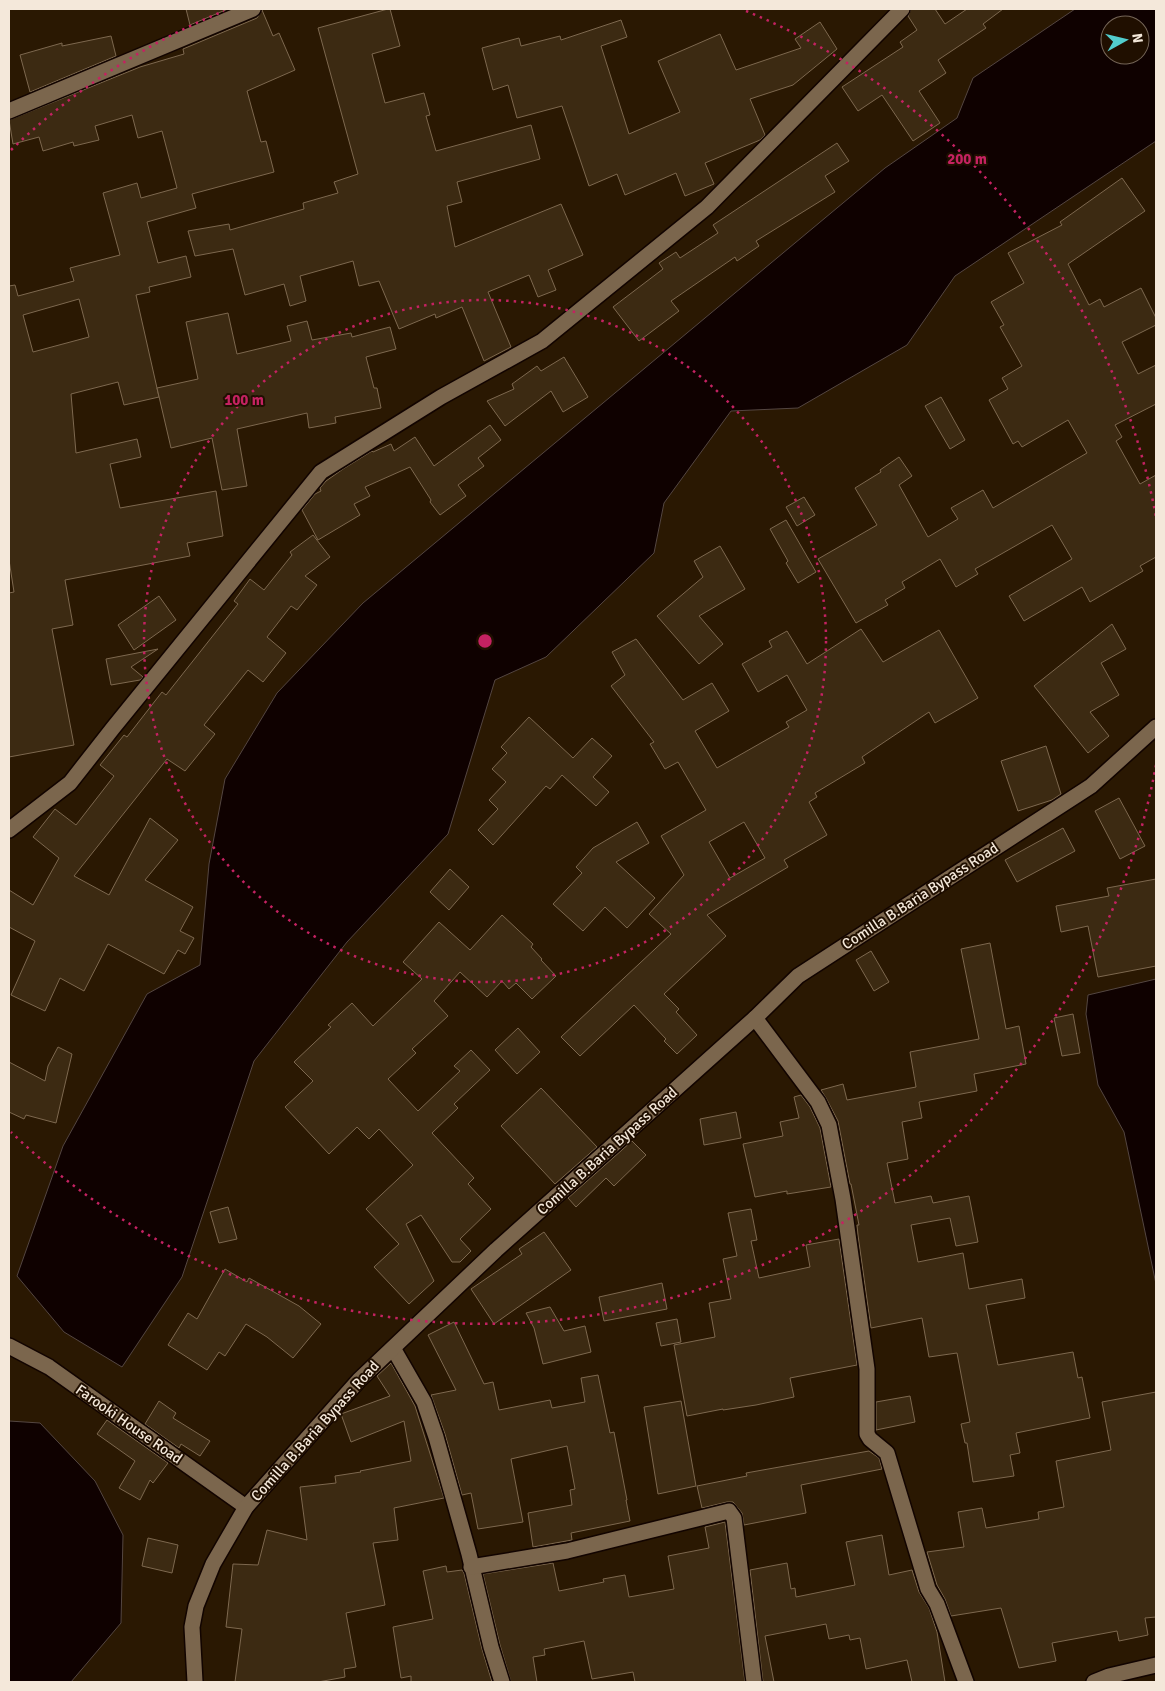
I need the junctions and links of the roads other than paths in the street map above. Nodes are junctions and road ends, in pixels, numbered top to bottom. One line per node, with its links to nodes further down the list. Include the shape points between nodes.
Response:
1 (253, 9): 3 (street)
2 (902, 9): 5 (street, via 707,207 542,341 441,397 321,472 70,783)
3 (9, 111)
4 (1156, 728): 6 (street, Comilla B.Baria Bypass Road, via 1091,786 798,976)
5 (9, 830)
6 (755, 1018): 8 (street, Comilla B.Baria Bypass Road, via 496,1250); 15 (street, via 818,1102 829,1125 844,1199 867,1369 867,1434 887,1453 928,1589 937,1604)
7 (9, 1346): 9 (street, Farooki House Road, via 49,1367)
8 (393, 1348): 9 (street, Comilla B.Baria Bypass Road, via 359,1380); 10 (street, via 424,1402)
9 (246, 1507): 12 (street, Comilla B.Baria Bypass Road, via 213,1564 196,1606 192,1627)
10 (471, 1567): 13 (street); 14 (street, via 567,1551 729,1511 734,1518)
11 (1156, 1665): 16 (street)
12 (195, 1682)
13 (502, 1682)
14 (754, 1682)
15 (966, 1682)
16 (1094, 1682)

